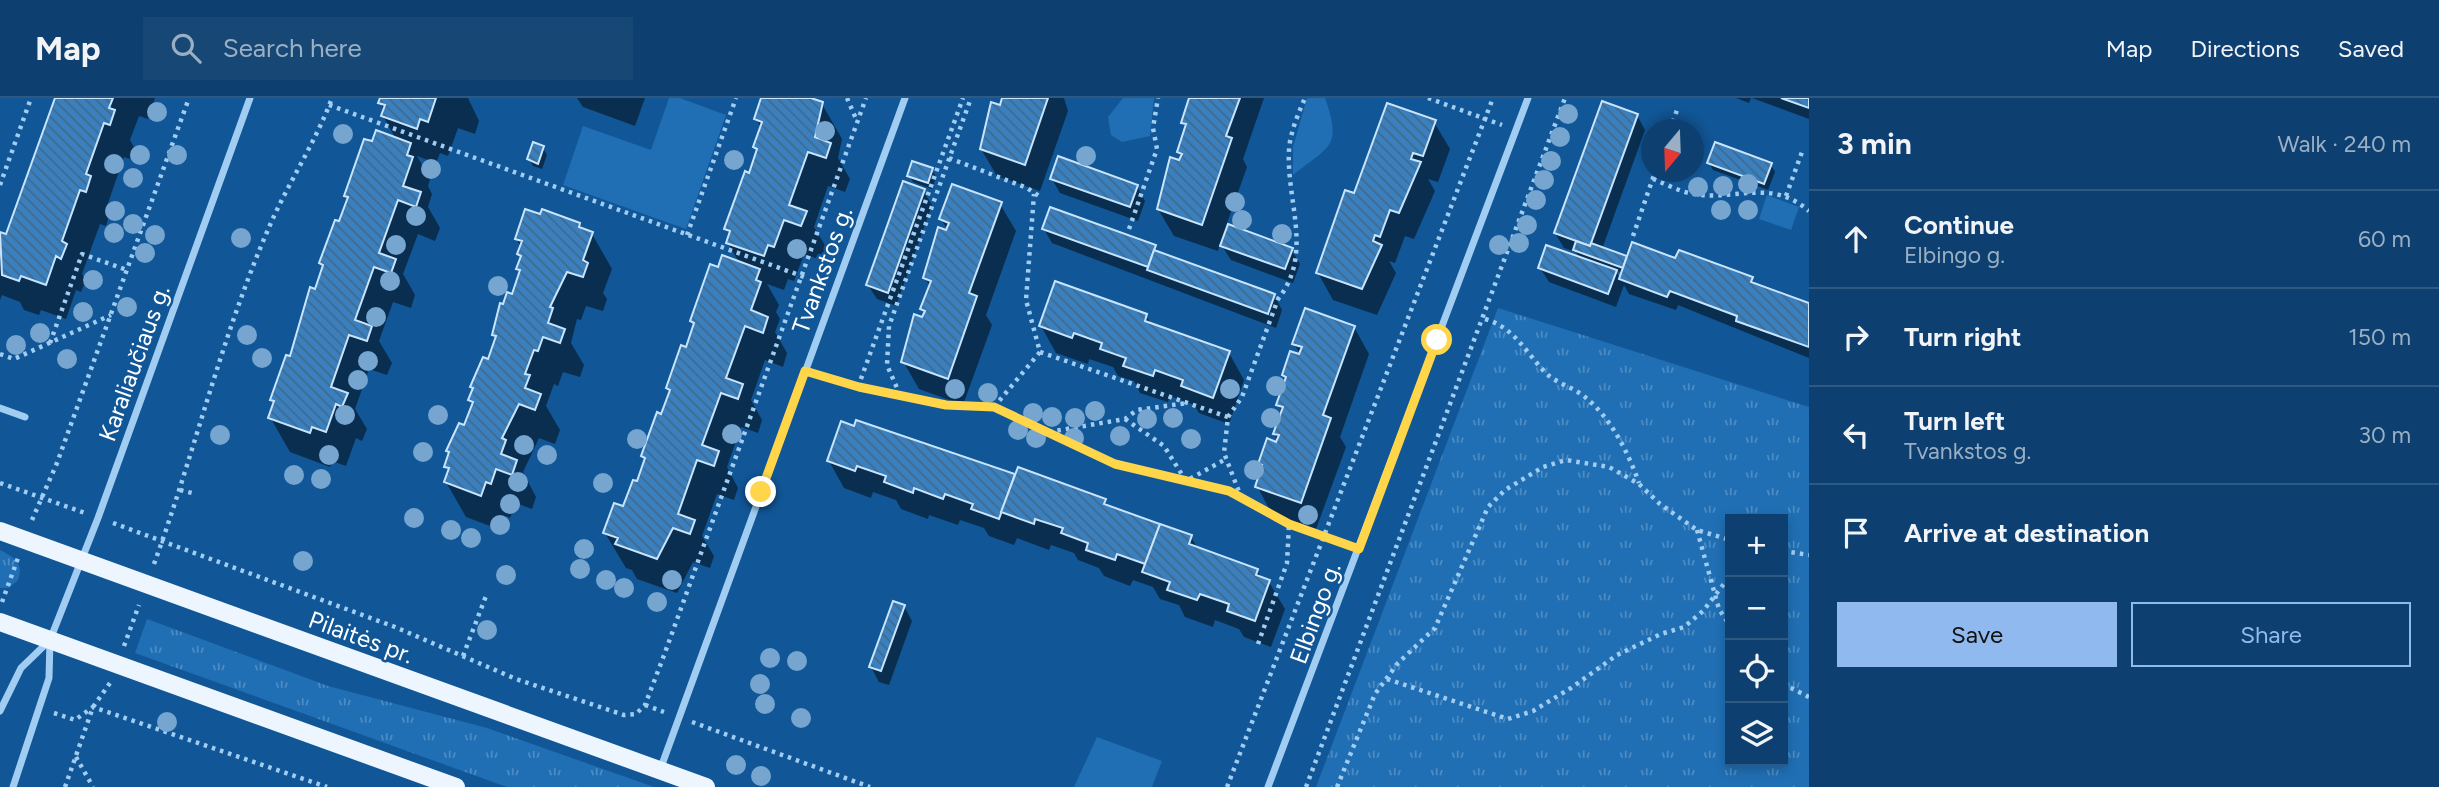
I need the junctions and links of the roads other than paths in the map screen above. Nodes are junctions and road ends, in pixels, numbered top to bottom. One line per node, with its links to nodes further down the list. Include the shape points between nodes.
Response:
1 (250, 98): 7 (street, Karaliaučiaus g.)
2 (905, 98): 11 (street, Tvankstos g.)
3 (1528, 98): 15 (street, Elbingo g.)
4 (0, 408): 5 (street)
5 (25, 417)
6 (0, 531): 7 (main road, Pilaitės pr.)
7 (81, 561): 9 (street, Karaliaučiaus g.); 11 (main road, Pilaitės pr.)
8 (0, 622): 9 (main road)
9 (50, 640): 10 (street, Karaliaučiaus g., via 21,668); 12 (street, Karaliaučiaus g., via 50,678); 13 (main road)
10 (0, 711)
11 (660, 770): 14 (main road, Pilaitės pr.)
12 (13, 787)
13 (456, 787)
14 (706, 787)
15 (1268, 787)

